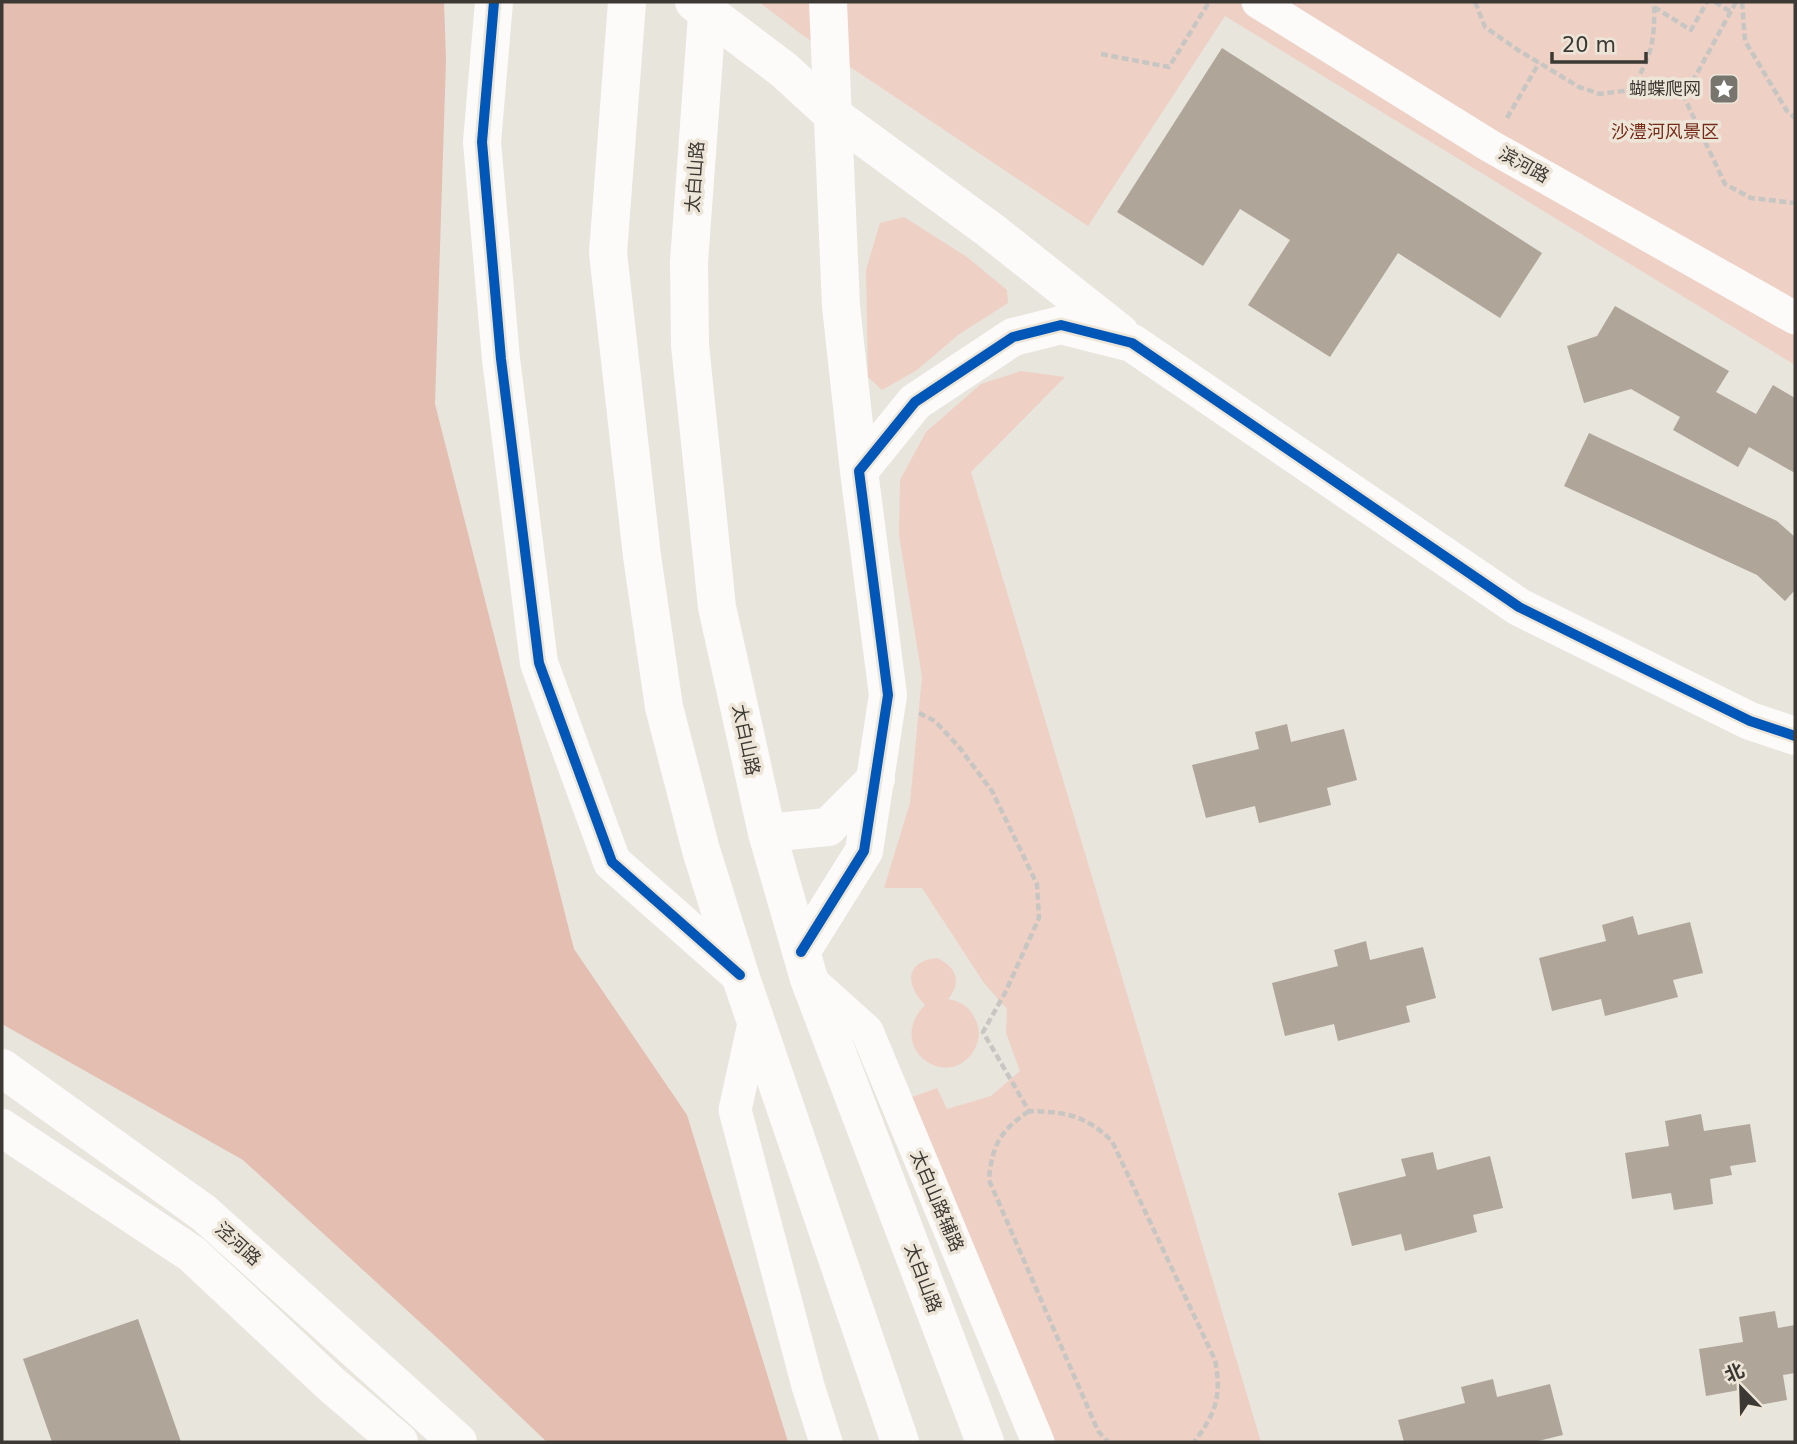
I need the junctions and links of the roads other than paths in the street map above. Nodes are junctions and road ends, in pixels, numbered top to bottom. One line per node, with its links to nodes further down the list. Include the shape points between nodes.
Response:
1 (494, 2): 15 (street, via 482,142 501,359 539,663 612,862)
2 (627, 2): 15 (street, via 608,253 642,556 664,707)
3 (694, 2): 7 (street, via 785,70)
4 (708, 2): 13 (street, 太白山路, via 689,262 690,345 717,607)
5 (828, 2): 7 (street)
6 (1258, 2): 8 (street, 滨河路, via 1490,146)
7 (833, 116): 9 (street, via 990,230); 10 (street, via 841,306)
8 (1795, 318)
9 (1132, 343): 10 (street, via 1061,325 1013,337 915,402); 11 (street, via 1519,607 1751,721)
10 (859, 471): 12 (street, via 888,695)
11 (1795, 736)
12 (876, 779): 13 (street, via 828,827); 14 (street, via 864,851)
13 (767, 833): 14 (street, 太白山路)
14 (805, 965): 23 (street, 太白山路); 24 (street, 太白山路辅路, via 867,1031)
15 (740, 975): 16 (street)
16 (755, 1019): 21 (street, via 735,1110); 22 (street)
17 (2, 1068): 20 (street, 泾河路, via 204,1213)
18 (2, 1128): 19 (street, via 192,1254)
19 (399, 1442)
20 (458, 1442)
21 (826, 1442)
22 (900, 1442)
23 (985, 1442)
24 (1038, 1442)

